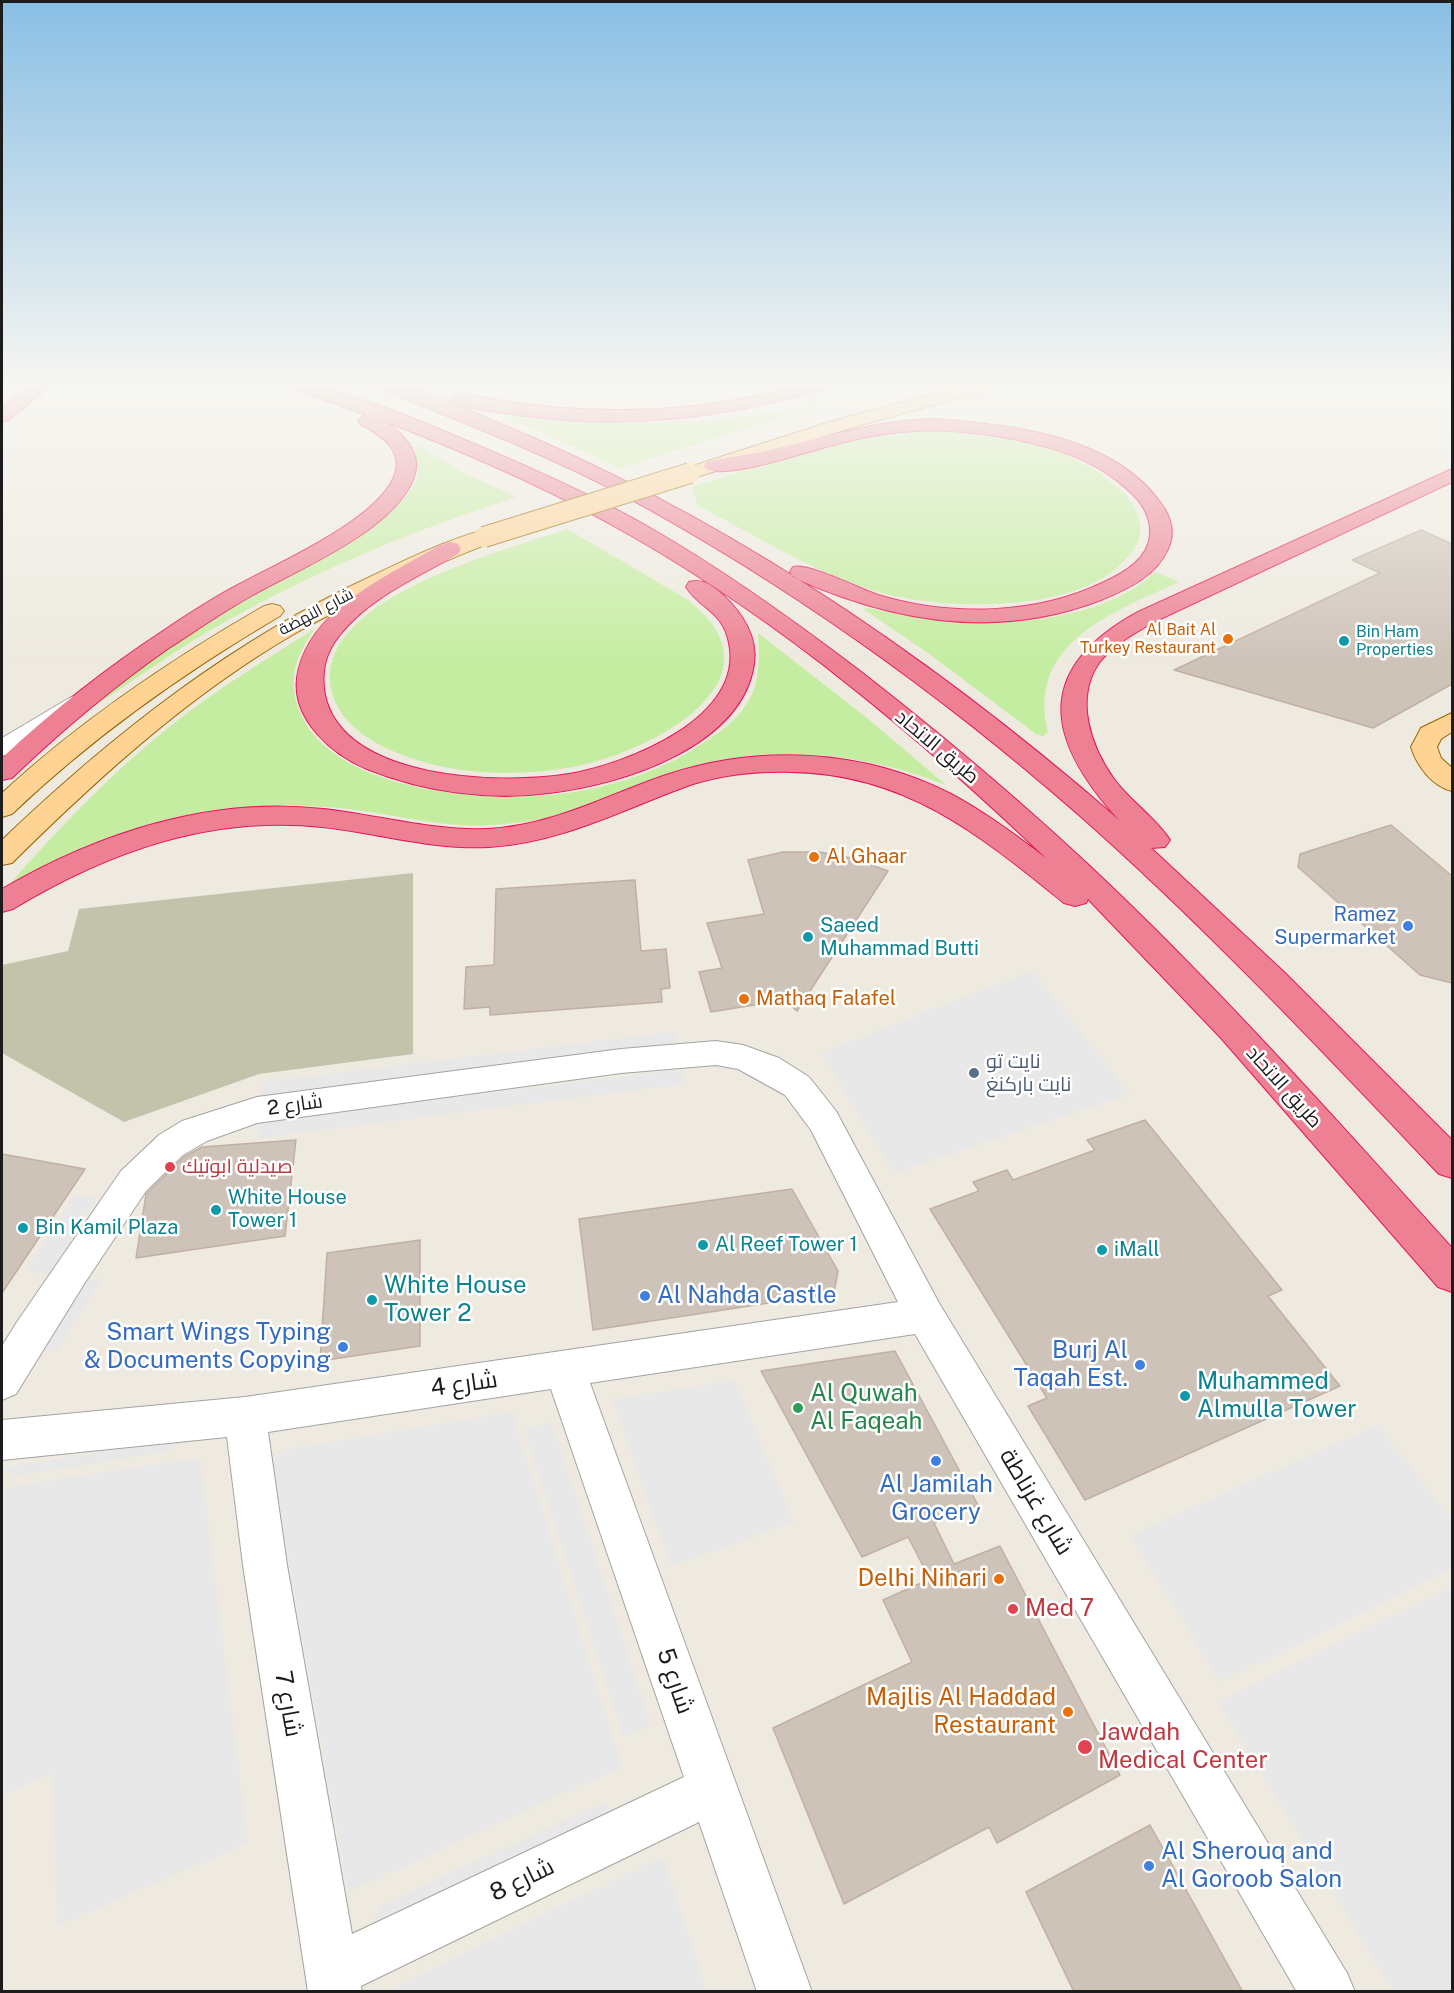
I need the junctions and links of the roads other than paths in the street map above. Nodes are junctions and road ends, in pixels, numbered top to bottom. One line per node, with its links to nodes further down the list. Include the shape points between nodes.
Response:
1 (403, 478): 11 (highway, via 366,519 226,602)
2 (601, 478): 8 (highway)
3 (622, 478): 9 (main road, شارع النهضة)
4 (671, 478): 9 (main road, شارع النهضة, bridge)
5 (1126, 478): 8 (highway, via 1146,495 1159,518 1160,542 1154,554 1142,568 1096,594 1028,612 974,615 918,610 866,599)
6 (1446, 478): 21 (highway, via 1146,617 1096,652 1076,684 1075,726 1093,768 1127,813 1250,934 1266,960)
7 (536, 479): 10 (highway, via 591,520 704,591 730,616 743,646 740,678 720,710 704,726 633,765 538,787 471,785 410,775 383,766 340,742 322,722 311,699 310,668 319,646 349,611); 22 (highway, طريق الاتحاد, via 614,517 705,572 897,712 1096,888)
8 (695, 527): 21 (highway, via 874,642 1016,749 1089,808)
9 (476, 530): 10 (main road, شارع النهضة); 16 (main road, شارع النهضة, via 432,536 324,583 224,638 101,722)
10 (450, 549): 18 (main road, شارع النهضة, via 318,609 229,663 116,748)
11 (80, 702): 13 (street); 14 (highway)
12 (1452, 721): 15 (main road, via 1431,734 1424,747 1429,762)
13 (2, 748)
14 (2, 772)
15 (1452, 783)
16 (2, 808)
17 (172, 829): 19 (highway, via 79,859); 20 (highway, via 40,896); 22 (highway, via 233,819 292,816 450,838 508,837 566,825 700,773 756,765 842,768 898,781 972,816)
18 (2, 856)
19 (2, 902)
20 (2, 922)
21 (1269, 974): 24 (highway)
22 (1182, 979): 25 (highway, طريق الاتحاد, via 1237,1034)
23 (716, 1053): 26 (street, شارع غرناطة, via 767,1066 807,1095 825,1121); 28 (street, شارع 2, via 552,1071 220,1118 188,1133 133,1179 39,1318)
24 (1452, 1163)
25 (1452, 1275)
26 (925, 1315): 27 (street, شارع 4); 34 (street, شارع غرناطة)
27 (565, 1370): 29 (street, شارع 4); 31 (street, شارع 5)
28 (2, 1381)
29 (245, 1416): 30 (street, شارع 4); 32 (street, شارع 7, via 265,1565)
30 (2, 1440)
31 (713, 1789): 32 (street, شارع 8); 33 (street, شارع 5)
32 (333, 1982)
33 (785, 1992)
34 (1328, 1992)

